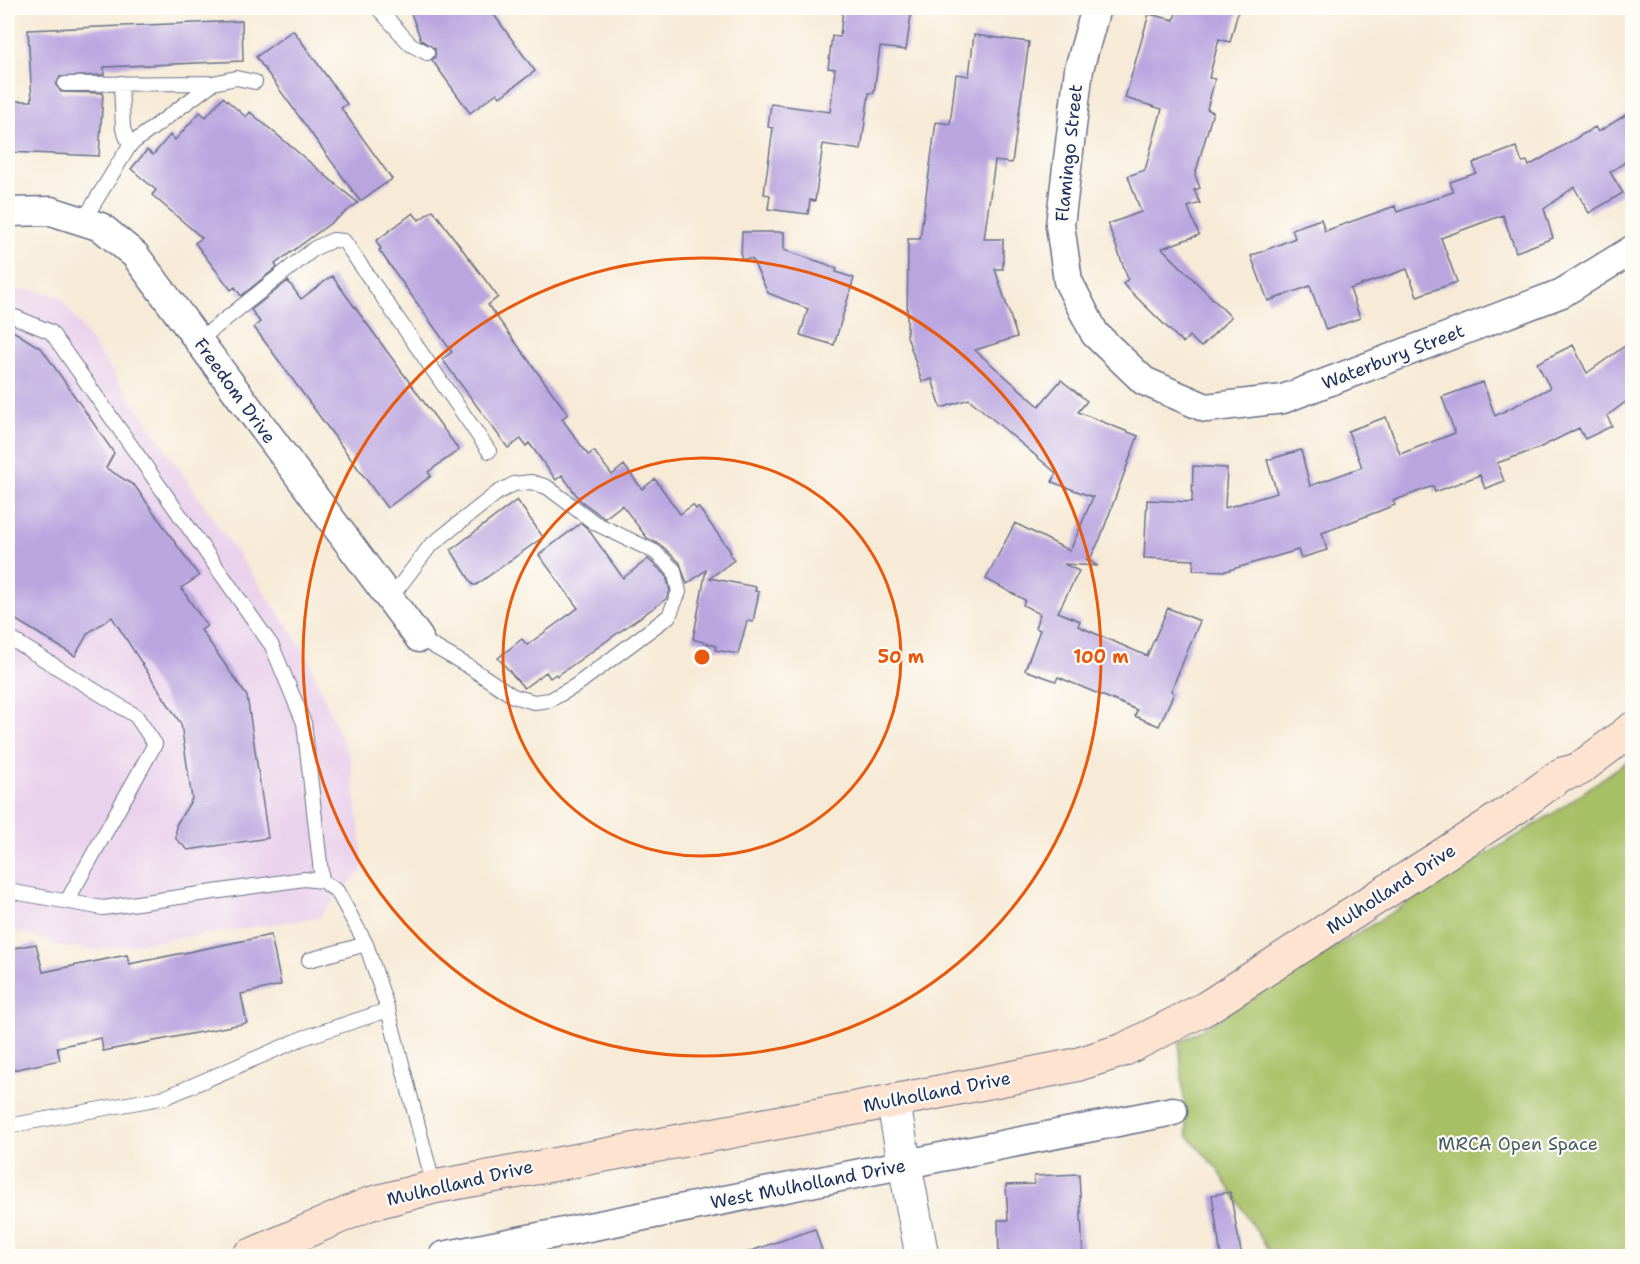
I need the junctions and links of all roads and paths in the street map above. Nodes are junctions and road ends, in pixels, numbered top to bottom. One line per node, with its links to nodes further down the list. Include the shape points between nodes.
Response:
1 (378, 8): 3 (lane, via 410,44)
2 (1096, 8): 14 (street, Flamingo Street, via 1078,69 1060,225 1068,281 1095,334)
3 (427, 53)
4 (255, 82): 6 (lane, via 236,78)
5 (121, 83): 6 (lane); 7 (lane); 8 (lane, via 123,129)
6 (213, 83): 8 (lane)
7 (64, 84)
8 (130, 145): 10 (lane)
9 (8, 212): 10 (street, Freedom Drive, via 51,211)
10 (83, 221): 13 (street, Freedom Drive, via 100,227 135,255)
11 (1632, 250): 14 (street, Waterbury Street, via 1562,293 1283,399 1206,408)
12 (8, 317): 22 (lane, via 51,332 272,646 304,723)
13 (198, 341): 15 (lane, via 315,248 333,240 344,241); 16 (street, Freedom Drive)
14 (1144, 381)
15 (489, 451)
16 (389, 600): 18 (street, Freedom Drive); 18 (lane, via 430,546 497,493 514,484 531,482 547,487 596,523 655,552 674,570 679,592 669,616 550,700 534,702 513,696)
17 (8, 637): 24 (lane, via 136,716 155,744)
18 (419, 638)
19 (1632, 711): 21 (main road, Mulholland Drive, via 1569,759)
20 (1632, 729): 21 (main road, Mulholland Drive, via 1578,770)
21 (1562, 774): 28 (main road, Mulholland Drive, via 1507,814 1167,1030 1076,1065)
22 (322, 881): 24 (lane, via 304,879 103,908); 25 (lane, via 336,891)
23 (8, 891): 24 (lane)
24 (68, 901)
25 (366, 944): 26 (lane); 27 (lane)
26 (309, 960)
27 (388, 1010): 30 (lane, via 303,1038 166,1096); 32 (lane)
28 (893, 1101): 31 (street); 32 (main road, Mulholland Drive)
29 (1173, 1111): 31 (street, West Mulholland Drive)
30 (8, 1126)
31 (906, 1164): 34 (street, West Mulholland Drive); 35 (street)
32 (434, 1187): 33 (main road, Mulholland Drive, via 369,1204)
33 (249, 1257)
34 (443, 1257)
35 (922, 1257)

